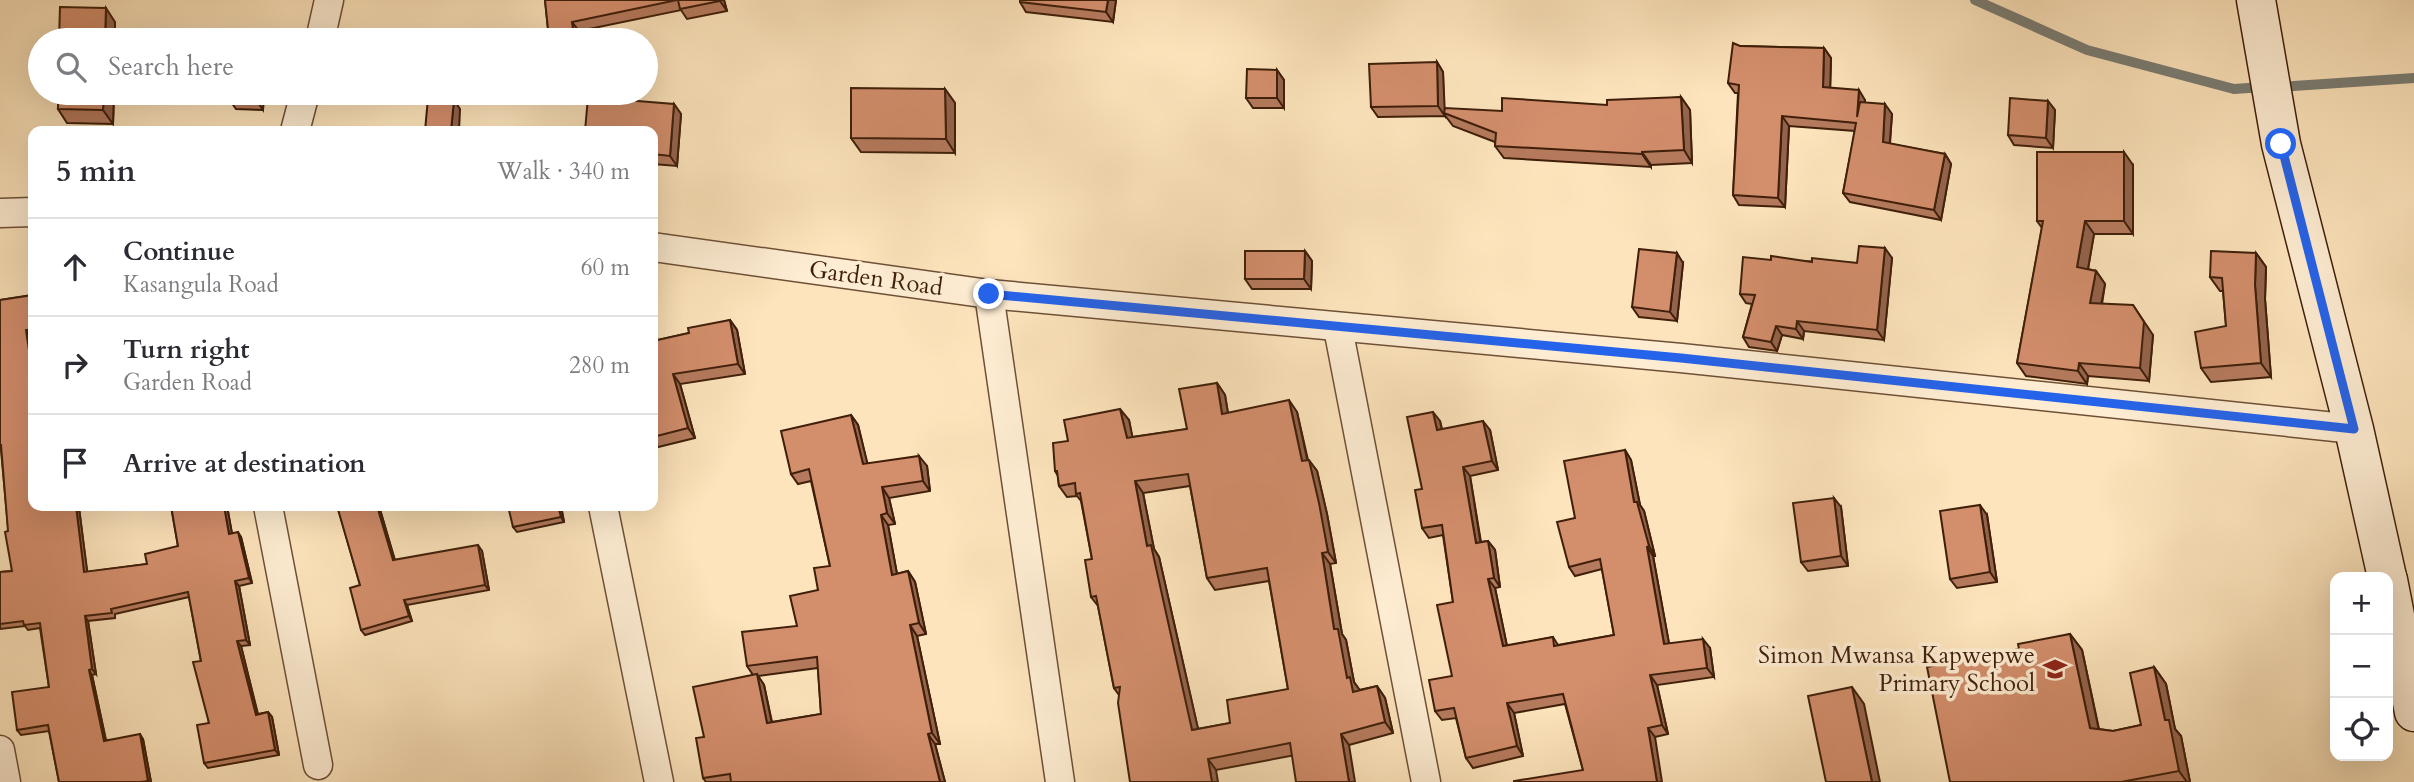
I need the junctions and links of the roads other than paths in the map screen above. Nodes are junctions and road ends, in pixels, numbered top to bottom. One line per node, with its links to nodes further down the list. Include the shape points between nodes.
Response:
1 (329, 0): 3 (street)
2 (2256, 0): 11 (main road, via 2281,144)
3 (323, 28)
4 (302, 105): 5 (street)
5 (296, 126)
6 (28, 212): 7 (street)
7 (0, 213)
8 (658, 248): 9 (street, Garden Road)
9 (989, 294): 10 (street, Garden Road); 21 (street)
10 (1338, 328): 11 (street, Garden Road, via 1681,358); 22 (street)
11 (2354, 429): 14 (main road)
12 (269, 511): 18 (street)
13 (604, 511): 20 (street)
14 (2385, 572)
15 (2393, 609): 16 (main road)
16 (2414, 712)
17 (0, 750): 19 (street)
18 (318, 765)
19 (6, 782)
20 (659, 782)
21 (1060, 782)
22 (1426, 782)

